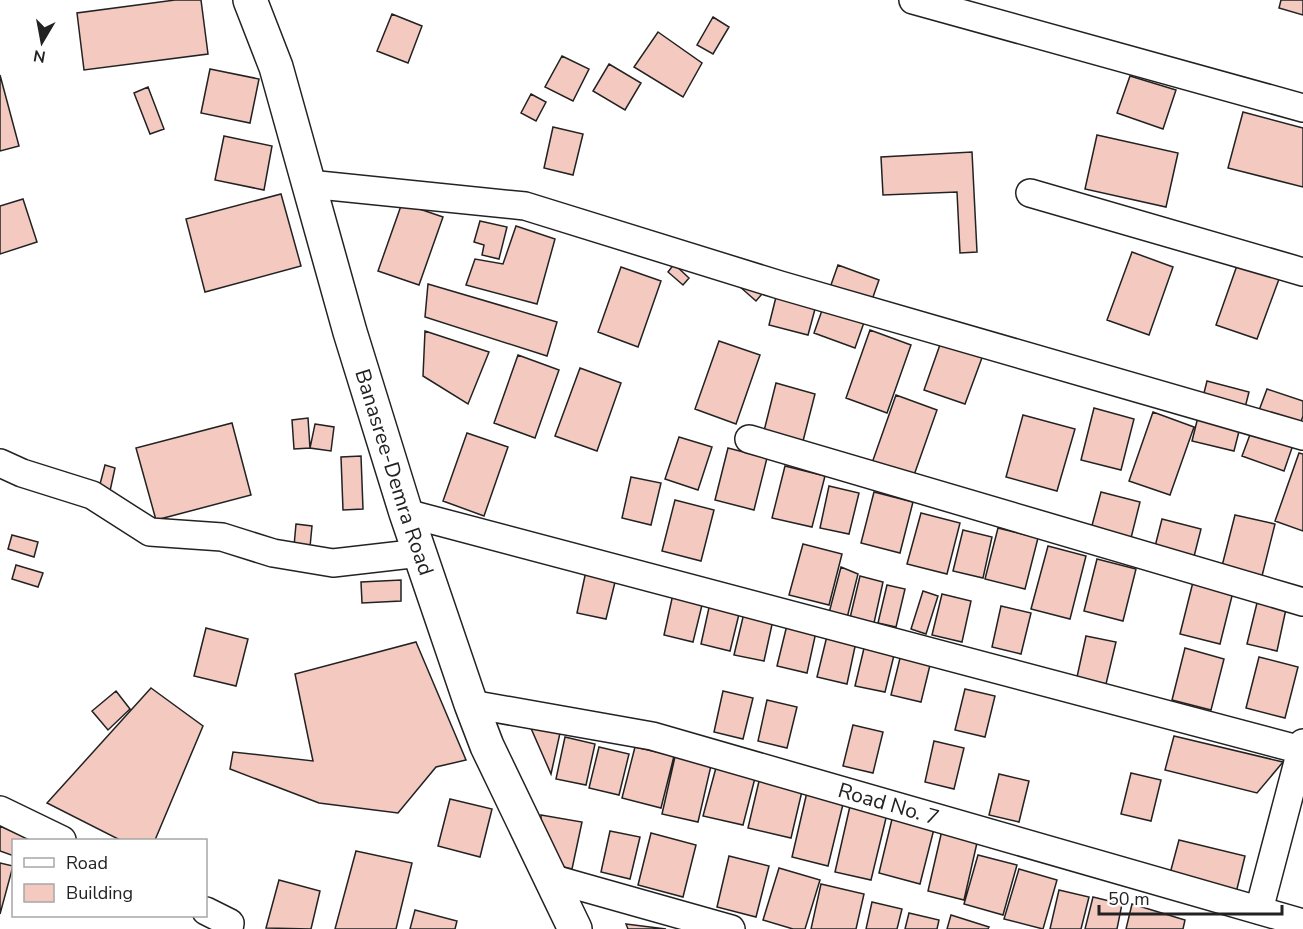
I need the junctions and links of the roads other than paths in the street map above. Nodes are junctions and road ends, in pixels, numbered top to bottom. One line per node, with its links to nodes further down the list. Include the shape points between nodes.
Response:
1 (250, 0): 4 (main road, Banasree-Demra Road, via 276,67)
2 (913, 0): 3 (street)
3 (1303, 108)
4 (309, 184): 7 (street, via 525,206 780,285); 10 (main road, Banasree-Demra Road)
5 (1030, 193): 6 (street)
6 (1303, 272)
7 (1303, 436)
8 (748, 440): 12 (street)
9 (0, 463): 11 (street, via 92,495 150,532 222,537 273,553 333,563)
10 (406, 513): 11 (main road, Banasree-Demra Road); 14 (street)
11 (420, 553): 13 (main road, Banasree-Demra Road)
12 (1303, 602)
13 (471, 704): 17 (main road, Banasree-Demra Road); 18 (street, Road No. 7, via 652,736)
14 (1302, 747): 18 (street)
15 (0, 810): 16 (street)
16 (60, 839)
17 (550, 878): 22 (main road, Banasree-Demra Road); 23 (street)
18 (1259, 910): 20 (street, Road No. 7)
19 (207, 912): 21 (street)
20 (1303, 923)
21 (236, 927)
22 (575, 929)
23 (731, 929)

